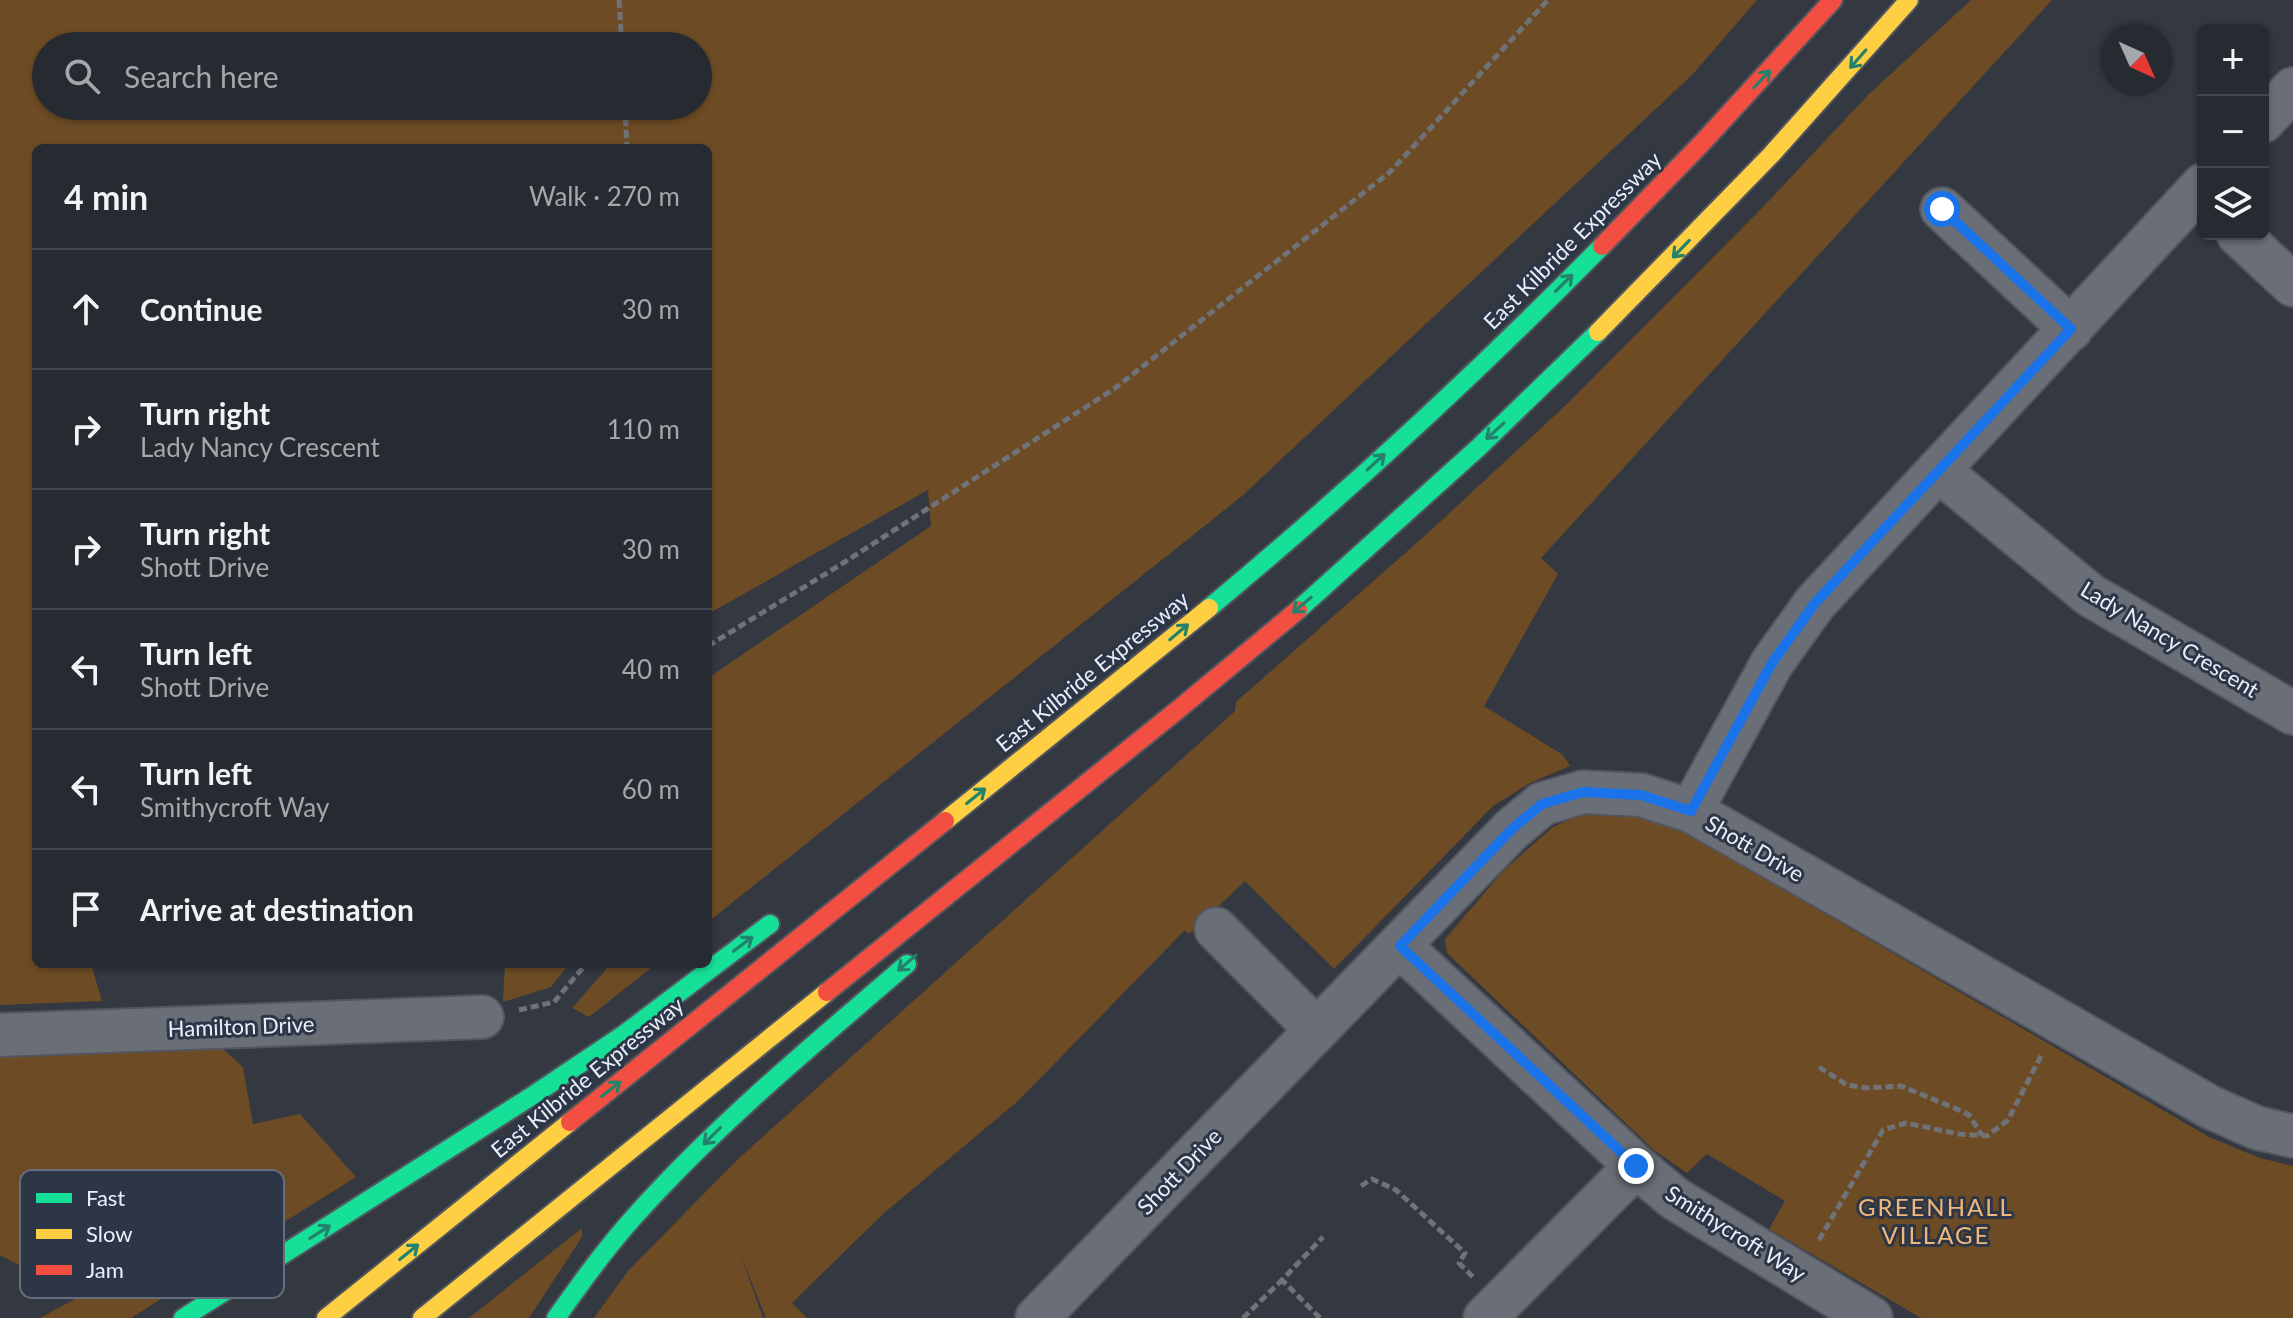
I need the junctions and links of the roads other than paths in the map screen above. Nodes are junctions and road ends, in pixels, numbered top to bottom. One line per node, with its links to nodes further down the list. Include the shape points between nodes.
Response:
1 (1833, 0): 14 (highway, East Kilbride Expressway, one-way to 1, via 1213,604 1401,439 1613,234)
2 (1909, 0): 11 (highway, one-way to 11, via 1756,171 1548,382 1323,588)
3 (2293, 89): 4 (street)
4 (2269, 115)
5 (2197, 196): 9 (street)
6 (1942, 209): 9 (street)
7 (2244, 240): 8 (street)
8 (2293, 285)
9 (2071, 329): 10 (street)
10 (1938, 470): 12 (street, Lady Nancy Crescent, via 2090,595); 13 (street, via 1815,603 1772,663)
11 (1188, 699): 15 (highway); 34 (highway)
12 (2293, 713)
13 (1691, 811): 19 (street, Shott Drive, via 1641,795 1583,792 1542,804); 26 (street, Shott Drive, via 2210,1107 2257,1128)
14 (915, 844): 16 (highway); 33 (highway, East Kilbride Expressway, one-way to 14)
15 (1028, 854)
16 (838, 883)
17 (787, 911): 22 (highway, one-way to 17)
18 (1216, 929): 24 (street)
19 (1400, 946): 24 (street, Shott Drive); 27 (street, Smithycroft Way)
20 (923, 949): 35 (highway, one-way to 35, via 683,1165 618,1233)
21 (712, 968): 28 (highway, one-way to 21, via 561,1077)
22 (712, 968)
23 (482, 1017): 25 (street, Hamilton Drive)
24 (1317, 1030): 36 (street, Shott Drive)
25 (0, 1035)
26 (2293, 1136)
27 (1636, 1166): 30 (street); 31 (street, Smithycroft Way, via 1674,1198)
28 (284, 1254)
29 (215, 1298): 32 (highway, one-way to 29)
30 (1492, 1311)
31 (1868, 1317)
32 (183, 1318)
33 (326, 1318)
34 (422, 1318)
35 (556, 1318)
36 (1037, 1318)

